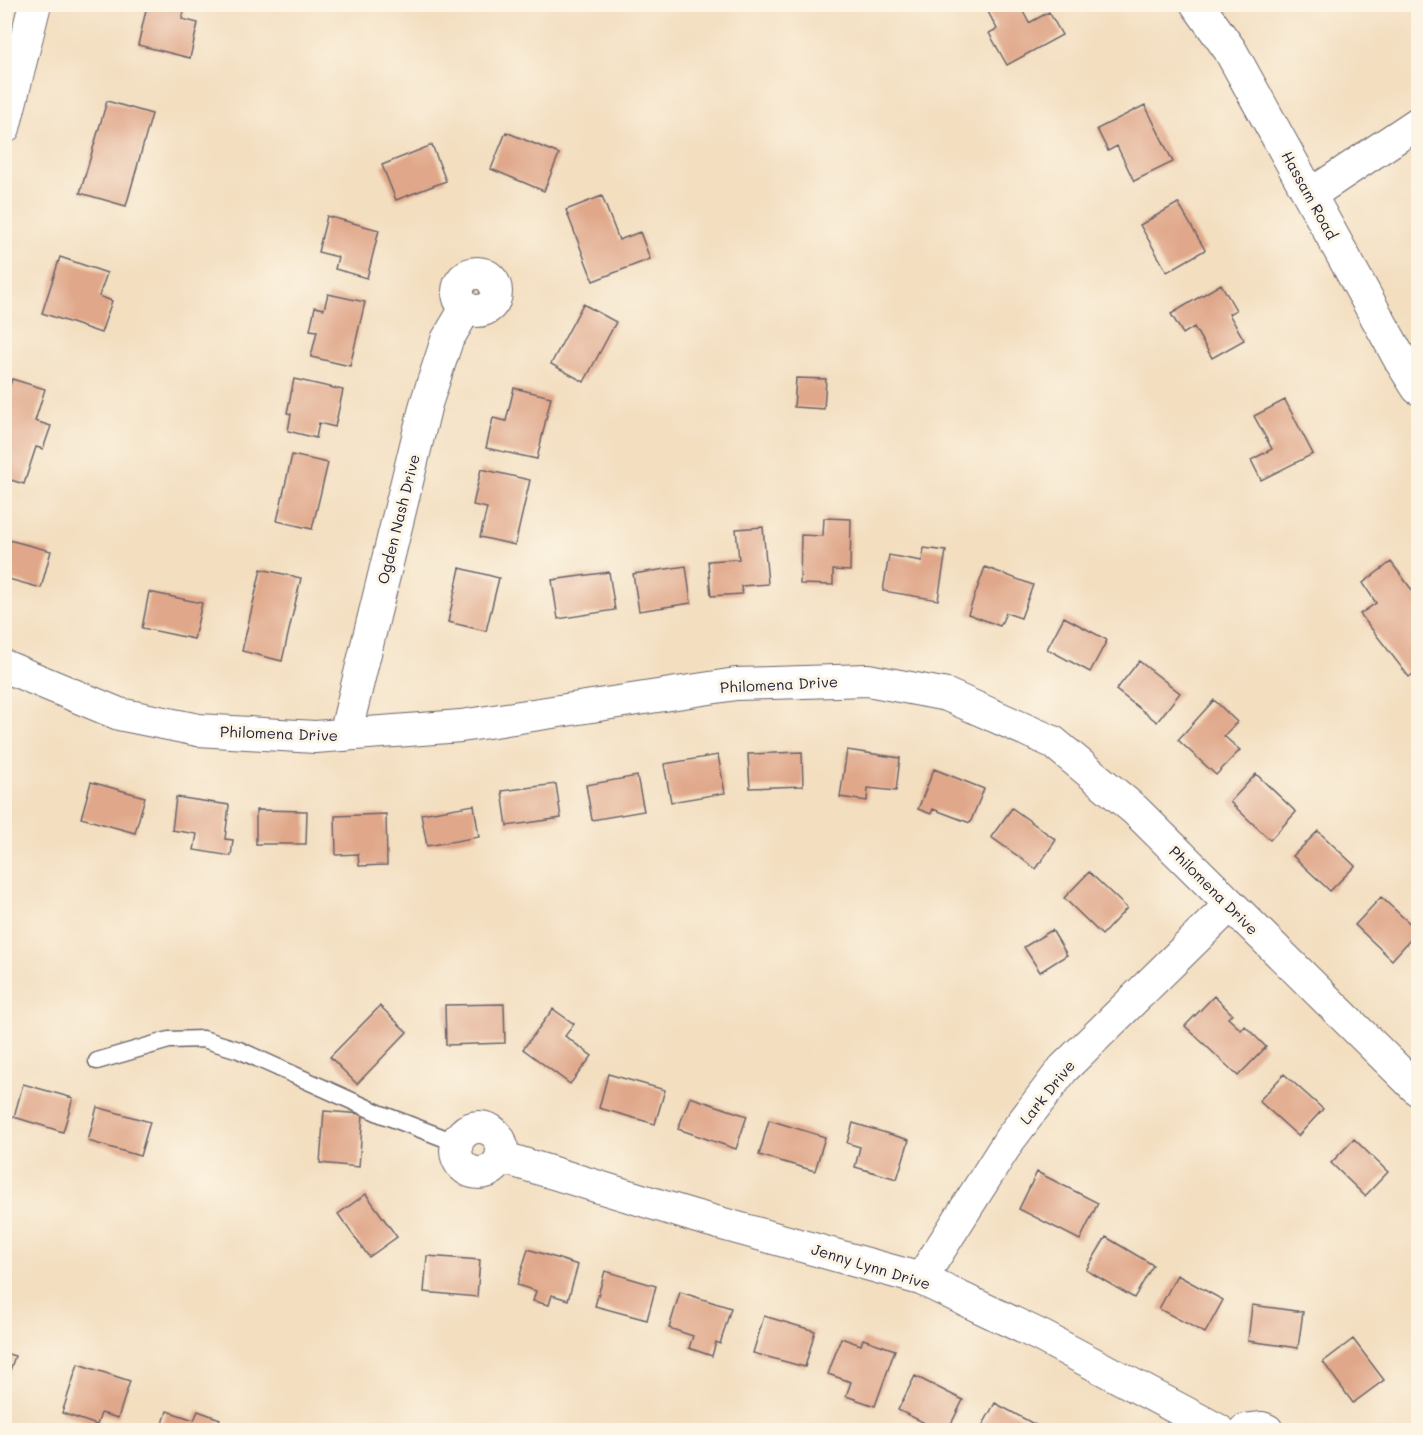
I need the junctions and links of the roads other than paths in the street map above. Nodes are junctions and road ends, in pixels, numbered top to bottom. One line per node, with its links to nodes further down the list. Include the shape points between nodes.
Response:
1 (35, 4): 4 (street)
2 (1197, 4): 5 (street, Hassam Road, via 1230,50)
3 (1419, 123): 5 (street)
4 (4, 128)
5 (1310, 195): 7 (street, Hassam Road)
6 (466, 308): 9 (street, Ogden Nash Drive, via 447,340 426,404)
7 (1419, 388)
8 (4, 666): 9 (street, Philomena Drive, via 119,714 198,730 315,737)
9 (345, 735): 10 (street, Philomena Drive, via 460,726 736,684 868,680 947,695 1053,742 1135,810)
10 (1230, 905): 12 (street, Philomena Drive); 14 (street, Lark Drive, via 1063,1069 1010,1139)
11 (97, 1061): 13 (lane, via 169,1040 203,1039 239,1050 381,1114)
12 (1419, 1090)
13 (457, 1143): 14 (street, Jenny Lynn Drive, via 468,1129 486,1127 500,1139 501,1157)
14 (921, 1279): 15 (street, Jenny Lynn Drive, via 1041,1336)
15 (1218, 1431)
16 (1245, 1431): 17 (street)
17 (1267, 1431)

